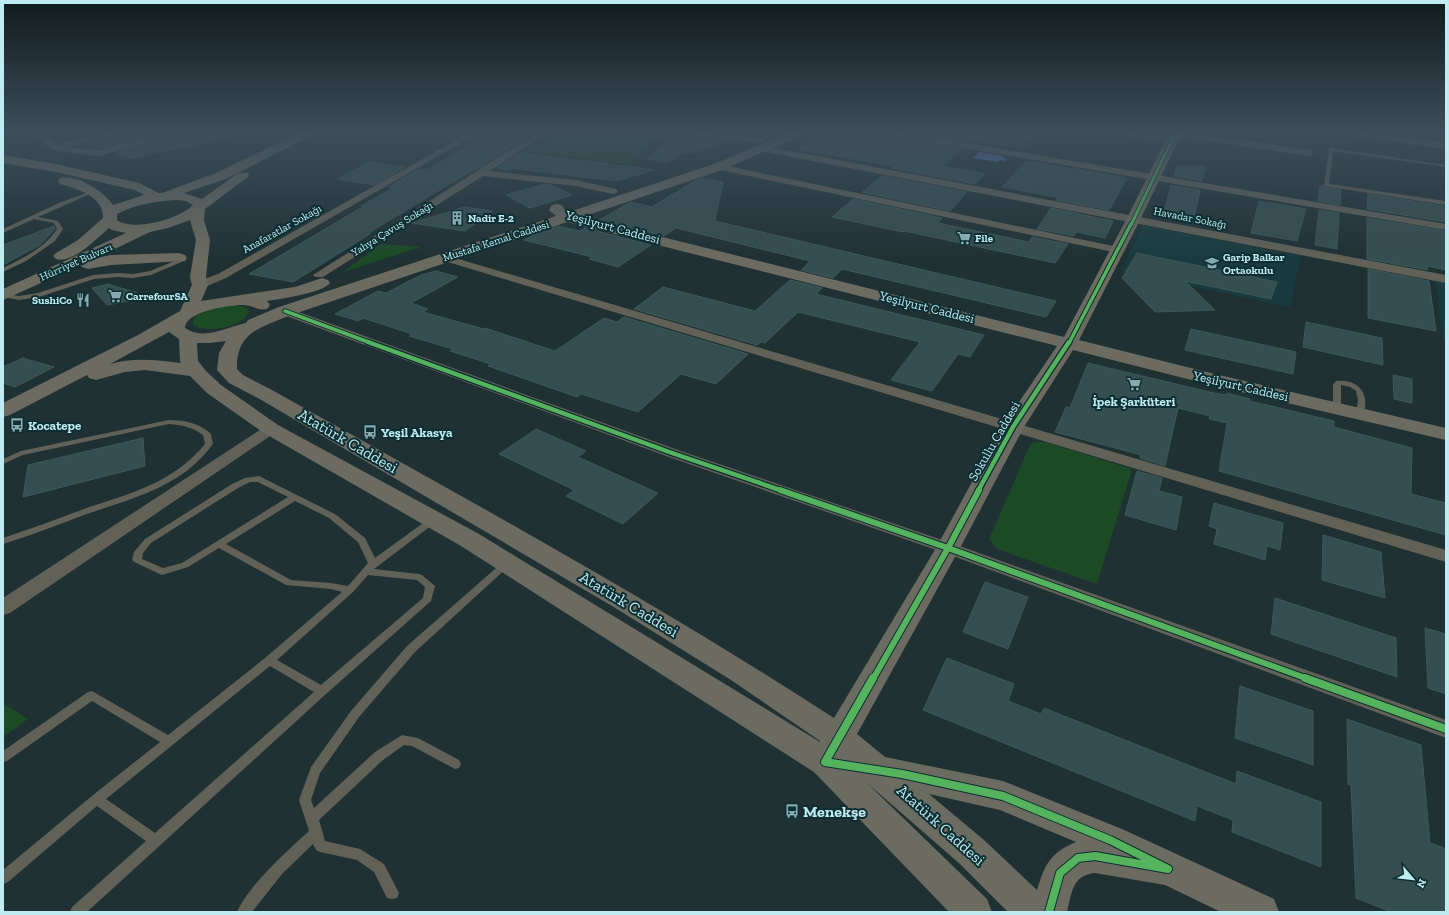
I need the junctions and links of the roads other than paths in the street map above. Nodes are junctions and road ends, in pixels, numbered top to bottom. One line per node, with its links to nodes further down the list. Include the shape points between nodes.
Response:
1 (39, 174): 19 (main road)
2 (81, 174): 17 (main road)
3 (225, 174): 16 (main road)
4 (247, 174): 22 (main road)
5 (403, 174): 37 (street, Anafaratlar Sokağı, via 222,276)
6 (480, 174): 35 (street, Yahya Çavuş Sokağı)
7 (488, 174): 18 (street, via 576,183)
8 (666, 174): 18 (main road, Mustafa Kemal Caddesi)
9 (696, 174): 23 (main road, Mustafa Kemal Caddesi)
10 (750, 174): 30 (street)
11 (907, 174): 26 (street, Havadar Sokağı)
12 (1134, 174): 15 (street)
13 (1156, 174): 15 (main road, Sokullu Caddesi)
14 (1328, 174): 21 (lane, via 1326,185)
15 (1154, 177): 26 (main road, Sokullu Caddesi); 27 (street)
16 (189, 186): 17 (main road); 20 (main road)
17 (139, 187): 20 (main road)
18 (613, 191): 23 (main road, Mustafa Kemal Caddesi)
19 (93, 192): 24 (lane); 25 (main road, via 108,205)
20 (159, 197): 22 (main road, via 185,197 199,203); 25 (main road, Hürriyet Bulvarı, via 126,204)
21 (1446, 204)
22 (199, 208): 29 (main road); 37 (main road, via 197,220 203,240)
23 (570, 212): 31 (main road, Mustafa Kemal Caddesi); 40 (main road, Mustafa Kemal Caddesi, via 298,291); 44 (main road, Yeşilyurt Caddesi)
24 (33, 217): 28 (lane); 33 (lane, via 56,222 60,229 52,240 24,260)
25 (109, 217): 29 (main road, via 111,225); 38 (main road, Hürriyet Bulvarı, via 83,243 64,255)
26 (1133, 220): 30 (main road, Sokullu Caddesi); 36 (street, Havadar Sokağı)
27 (1446, 226)
28 (3, 231)
29 (156, 234): 32 (main road); 34 (main road, Hürriyet Bulvarı)
30 (1118, 250): 44 (main road, Sokullu Caddesi)
31 (445, 258): 41 (main road, Mustafa Kemal Caddesi); 52 (street)
32 (180, 259): 34 (main road, via 111,260); 37 (main road); 39 (lane, via 151,273 93,277 39,295 19,298)
33 (3, 270)
34 (57, 270): 39 (main road, Hürriyet Bulvarı)
35 (319, 275)
36 (1446, 279)
37 (199, 281): 40 (main road); 42 (main road)
38 (3, 284)
39 (3, 295)
40 (241, 300): 42 (main road, Mustafa Kemal Caddesi, via 210,304); 43 (main road, Atatürk Caddesi, via 256,302 262,306 264,312 261,318)
41 (285, 311): 43 (main road, Mustafa Kemal Caddesi); 61 (street, via 672,453)
42 (185, 326): 43 (main road, Mustafa Kemal Caddesi, via 215,338); 45 (main road, Atatürk Caddesi, via 189,361); 46 (main road); 49 (main road, via 120,352)
43 (249, 327): 57 (main road, Atatürk Caddesi, via 229,348 226,360 226,370 236,379)
44 (1071, 340): 47 (main road, Yeşilyurt Caddesi, via 1219,381); 52 (main road, Sokullu Caddesi)
45 (196, 371): 46 (main road, via 145,364 123,366); 53 (main road, Atatürk Caddesi, via 214,389)
46 (94, 374): 51 (main road)
47 (1337, 402): 48 (main road, Yeşilyurt Caddesi); 48 (lane, via 1339,383 1354,385 1358,388)
48 (1361, 408): 50 (main road, Yeşilyurt Caddesi); 54 (main road, Yeşilyurt Caddesi)
49 (3, 411)
50 (1446, 425)
51 (3, 426)
52 (1013, 427): 61 (main road, Sokullu Caddesi); 62 (street)
53 (271, 429): 58 (main road, Atatürk Caddesi); 66 (street)
54 (1446, 434)
55 (3, 462): 59 (lane, via 21,453 169,422 197,426 207,434 209,444 172,478 145,491)
56 (295, 497): 60 (lane); 60 (lane, via 259,479 248,480 148,541 139,552 137,560 162,572 185,565); 64 (lane, via 332,516 362,540)
57 (455, 503): 58 (main road); 71 (main road, Atatürk Caddesi, via 728,664)
58 (432, 519): 63 (main road, Atatürk Caddesi); 64 (lane)
59 (3, 541)
60 (218, 544): 65 (lane, via 289,583)
61 (948, 548): 69 (street); 71 (main road, Sokullu Caddesi)
62 (1446, 556)
63 (506, 563): 71 (main road, Atatürk Caddesi); 76 (lane, via 411,649 355,714 315,771 305,800)
64 (369, 568): 65 (lane); 68 (lane, via 419,577 430,586 428,599)
65 (350, 590): 67 (lane)
66 (3, 608)
67 (269, 661): 68 (lane); 70 (lane)
68 (322, 692): 78 (lane)
69 (1446, 729)
70 (168, 741): 72 (lane, via 92,695); 75 (lane)
71 (832, 750): 74 (main road); 84 (main road, Atatürk Caddesi)
72 (3, 757)
73 (455, 764): 76 (lane, via 414,740 402,740 379,756)
74 (878, 770): 79 (main road, via 1003,796 1110,840); 85 (main road, Atatürk Caddesi, via 972,852)
75 (97, 799): 78 (lane); 80 (lane)
76 (312, 818): 77 (lane)
77 (316, 833): 81 (lane, via 320,846 360,855 379,868); 83 (lane, via 285,860)
78 (155, 840): 82 (lane)
79 (1168, 869): 86 (main road, via 1095,856 1078,858 1060,873); 87 (main road)
80 (3, 878)
81 (392, 894)
82 (77, 912)
83 (244, 912)
84 (974, 912)
85 (1034, 912)
86 (1049, 912)
87 (1261, 912)

